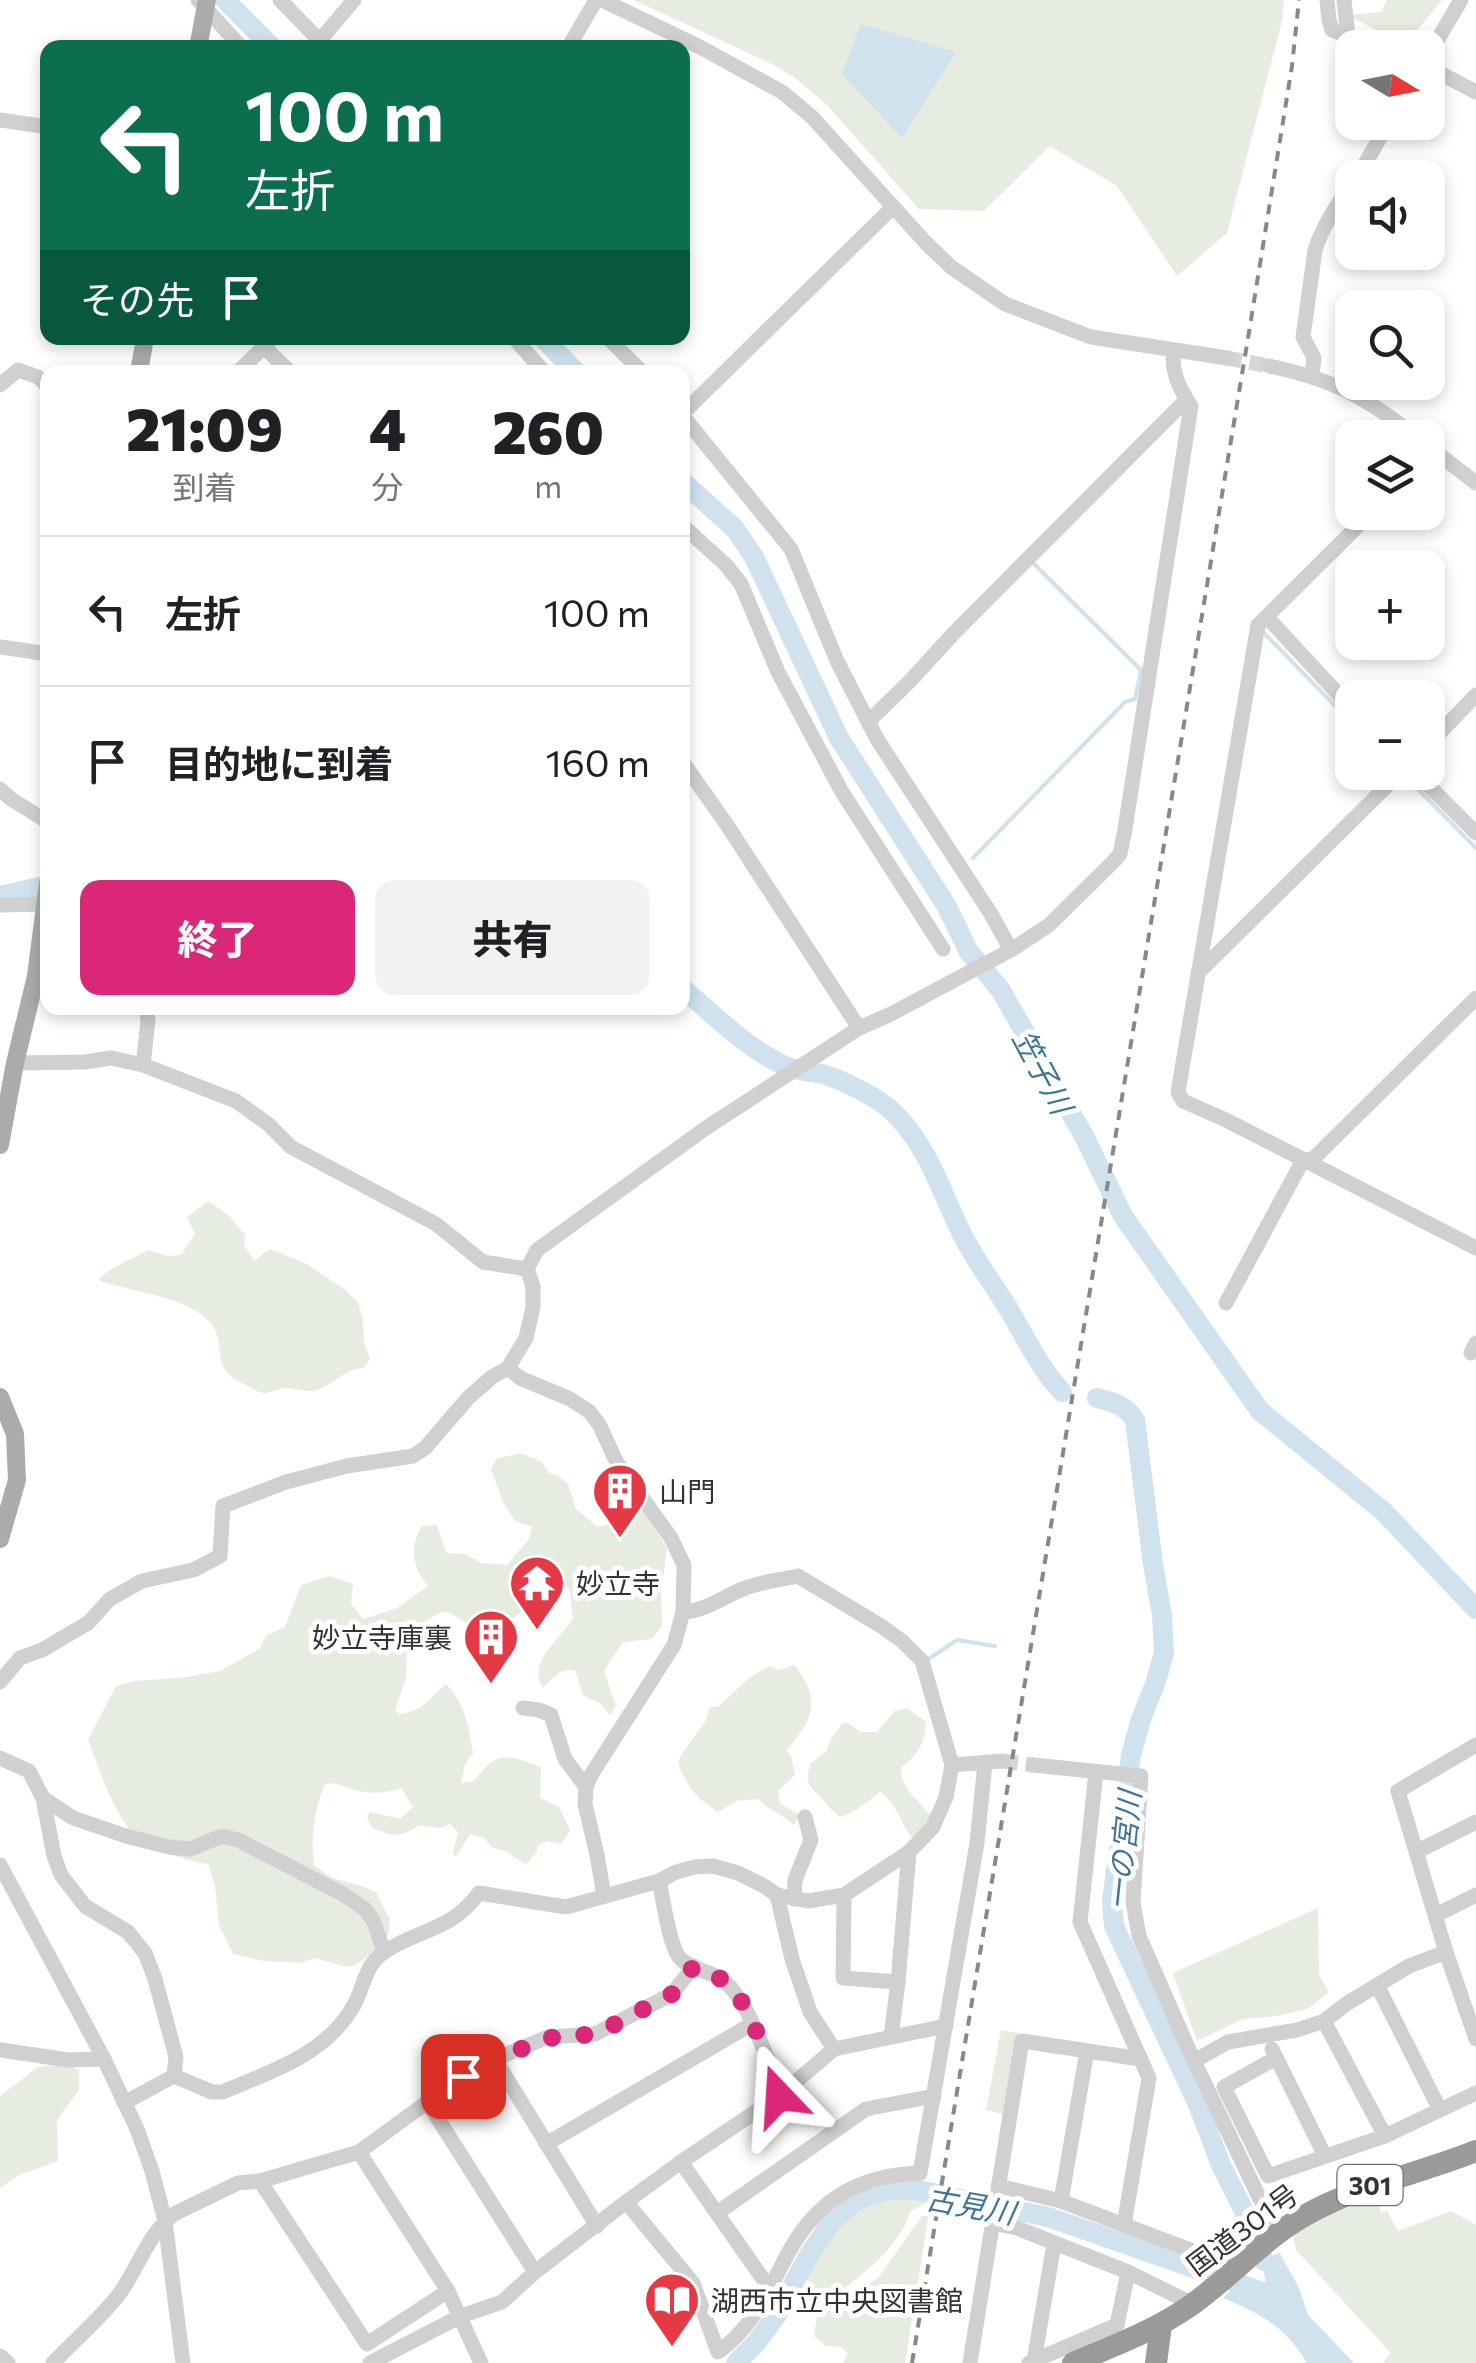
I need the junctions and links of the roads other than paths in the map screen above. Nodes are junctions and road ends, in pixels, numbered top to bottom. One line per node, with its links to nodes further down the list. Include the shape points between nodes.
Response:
1 (280, 0): 13 (street)
2 (354, 0): 14 (street)
3 (599, 0): 15 (street); 16 (street)
4 (1328, 0): 10 (street)
5 (1344, 0): 8 (street)
6 (1462, 0): 9 (street)
7 (204, 3): 11 (main road); 12 (street)
8 (1347, 30)
9 (1444, 30)
10 (1335, 31)
11 (199, 40)
12 (235, 40)
13 (319, 40)
14 (326, 40)
15 (573, 40)
16 (684, 40)
17 (690, 43): 22 (street, via 782,92)
18 (1445, 76): 19 (street)
19 (1476, 92)
20 (0, 120): 21 (street)
21 (40, 126)
22 (893, 207): 27 (street, via 951,267 1005,304 1091,337); 37 (street)
23 (1335, 209): 33 (street, via 1315,250 1303,337 1314,358)
24 (265, 345): 29 (street)
25 (520, 345): 30 (street)
26 (615, 345): 31 (street)
27 (1174, 350): 28 (street); 36 (street)
28 (1226, 358)
29 (245, 365)
30 (538, 365)
31 (635, 365)
32 (1269, 366): 33 (street)
33 (1312, 375): 38 (street, via 1357,394)
34 (40, 379): 35 (street, via 18,370)
35 (0, 385)
36 (1186, 400): 49 (street); 61 (street, via 1191,406 1120,854 1049,925)
37 (690, 406)
38 (1392, 420)
39 (690, 424): 49 (street, via 791,549)
40 (1445, 462): 41 (street)
41 (1476, 484)
42 (1354, 530): 44 (street)
43 (690, 532): 60 (street, via 741,584 778,672 842,792)
44 (1267, 617): 47 (street); 62 (street, via 1258,625)
45 (0, 647): 46 (street)
46 (40, 653)
47 (1335, 691)
48 (1476, 695): 50 (street)
49 (868, 722): 61 (street)
50 (1445, 727)
51 (690, 773): 65 (street)
52 (0, 789): 55 (street)
53 (1383, 790): 62 (street)
54 (1432, 790): 56 (street)
55 (40, 817)
56 (1476, 833)
57 (40, 904): 58 (street)
58 (0, 905)
59 (40, 944): 66 (main road)
60 (943, 950)
61 (1012, 950): 65 (street)
62 (1196, 974): 70 (street, via 1178,1092 1183,1101)
63 (1476, 998): 70 (street, via 1313,1159)
64 (147, 1015): 67 (street)
65 (858, 1028): 72 (street, via 537,1250)
66 (16, 1063): 67 (street, via 111,1058); 68 (main road)
67 (143, 1065): 72 (street, via 236,1101 290,1146 436,1224 482,1262)
68 (2, 1116): 69 (main road)
69 (0, 1145)
70 (1303, 1160): 71 (street); 73 (street)
71 (1476, 1248)
72 (527, 1269): 74 (street, via 533,1306 526,1338)
73 (1226, 1304)
74 (508, 1368): 77 (street, via 590,1412 679,1552); 78 (street, via 468,1397 413,1456 286,1482 223,1506 220,1556 142,1581 110,1599 88,1623 20,1658)
75 (0, 1397): 76 (main road, via 15,1434 17,1480)
76 (0, 1539)
77 (683, 1612): 85 (street, via 744,1588 804,1578 922,1661); 87 (street, via 674,1644)
78 (0, 1682)
79 (523, 1708): 87 (street, via 551,1715 565,1758)
80 (1476, 1745): 92 (street, via 1398,1791)
81 (0, 1758): 88 (street, via 29,1771)
82 (1003, 1760): 83 (street)
83 (985, 1763): 85 (street); 108 (street)
84 (1033, 1765): 86 (street)
85 (952, 1766): 91 (street, via 938,1818)
86 (1096, 1772): 118 (street, via 1080,1922); 119 (street, via 1141,1776 1133,1902 1139,1936)
87 (586, 1787): 98 (street)
88 (43, 1798): 101 (street, via 73,1818 169,1847 190,1849 222,1836 238,1840 365,1909); 120 (street, via 61,1875 85,1906 128,1932 145,1953 176,2057)
89 (806, 1816): 99 (street, via 811,1840)
90 (1476, 1822): 92 (street)
91 (909, 1852): 96 (street); 104 (street)
92 (1416, 1852): 100 (street)
93 (0, 1865): 116 (street)
94 (659, 1881): 95 (street, via 713,1866); 98 (street); 103 (street, via 674,1948)
95 (777, 1895): 99 (street); 112 (street, via 810,2012)
96 (844, 1895): 99 (street); 104 (street, via 843,1978)
97 (1476, 1895): 100 (street)
98 (604, 1896): 101 (street, via 566,1907 478,1892 454,1920)
99 (794, 1899)
100 (1436, 1915): 102 (street)
101 (384, 1952): 120 (street, via 371,1963 353,2008 308,2054 222,2092)
102 (1446, 1952): 105 (street); 111 (street)
103 (694, 1966): 107 (street, via 732,1988); 117 (street, via 672,1994 596,2034 548,2038)
104 (898, 1982): 110 (street)
105 (1377, 1986): 106 (street); 126 (street)
106 (1324, 2021): 109 (street); 127 (street)
107 (752, 2024): 122 (street); 128 (street)
108 (946, 2026): 110 (street); 123 (street)
109 (1267, 2036): 115 (street); 119 (street, via 1228,2042)
110 (891, 2037): 112 (street)
111 (1476, 2039)
112 (834, 2049): 122 (street)
113 (1, 2050): 116 (street)
114 (1087, 2051): 118 (street); 134 (street, via 1022,2041); 136 (street)
115 (1276, 2058): 131 (street); 131 (street, via 1224,2088 1259,2159 1268,2176)
116 (104, 2059): 124 (street)
117 (496, 2059): 125 (street); 128 (street)
118 (1141, 2059): 140 (street, via 1149,2078)
119 (1194, 2061): 142 (street)
120 (174, 2076): 124 (street)
121 (1476, 2093): 126 (street)
122 (779, 2096): 132 (street)
123 (934, 2096): 137 (street, via 866,2109); 147 (street, via 920,2174 895,2174 842,2192 807,2224)
124 (124, 2103): 139 (street)
125 (428, 2104): 130 (street); 145 (street)
126 (1440, 2110): 127 (street)
127 (1385, 2136): 131 (street)
128 (546, 2144): 141 (street)
129 (1476, 2151): 142 (highway, 国道301号 / 301, via 1372,2184)
130 (359, 2152): 133 (street); 148 (street)
131 (1326, 2156)
132 (680, 2162): 135 (street); 137 (street)
133 (260, 2181): 139 (street, via 238,2183); 148 (street, via 367,2344)
134 (998, 2186): 136 (street); 138 (street)
135 (626, 2202): 141 (street); 147 (street, via 693,2283 718,2352)
136 (1062, 2202): 140 (street)
137 (717, 2214): 147 (street)
138 (992, 2220): 143 (street); 159 (street)
139 (165, 2221): 155 (street, via 121,2292); 156 (street)
140 (1124, 2225): 144 (street)
141 (598, 2226): 145 (street)
142 (1276, 2226): 144 (highway, 国道301号 / 301)
143 (1054, 2244): 146 (street); 153 (street)
144 (1237, 2267): 149 (highway, 国道301号 / 301)
145 (534, 2272): 150 (street, via 502,2302)
146 (1128, 2272): 149 (street); 153 (street, via 1116,2325)
147 (770, 2290)
148 (448, 2291): 150 (street)
149 (1202, 2297): 151 (highway, 国道301号 / 301)
150 (461, 2316): 157 (street); 158 (street)
151 (1161, 2325): 160 (highway, 国道301号 / 301); 161 (highway)
152 (0, 2356): 154 (street)
153 (1032, 2362)
154 (8, 2363)
155 (53, 2363)
156 (183, 2363)
157 (370, 2363)
158 (481, 2363)
159 (970, 2363)
160 (1073, 2363)
161 (1156, 2363)

